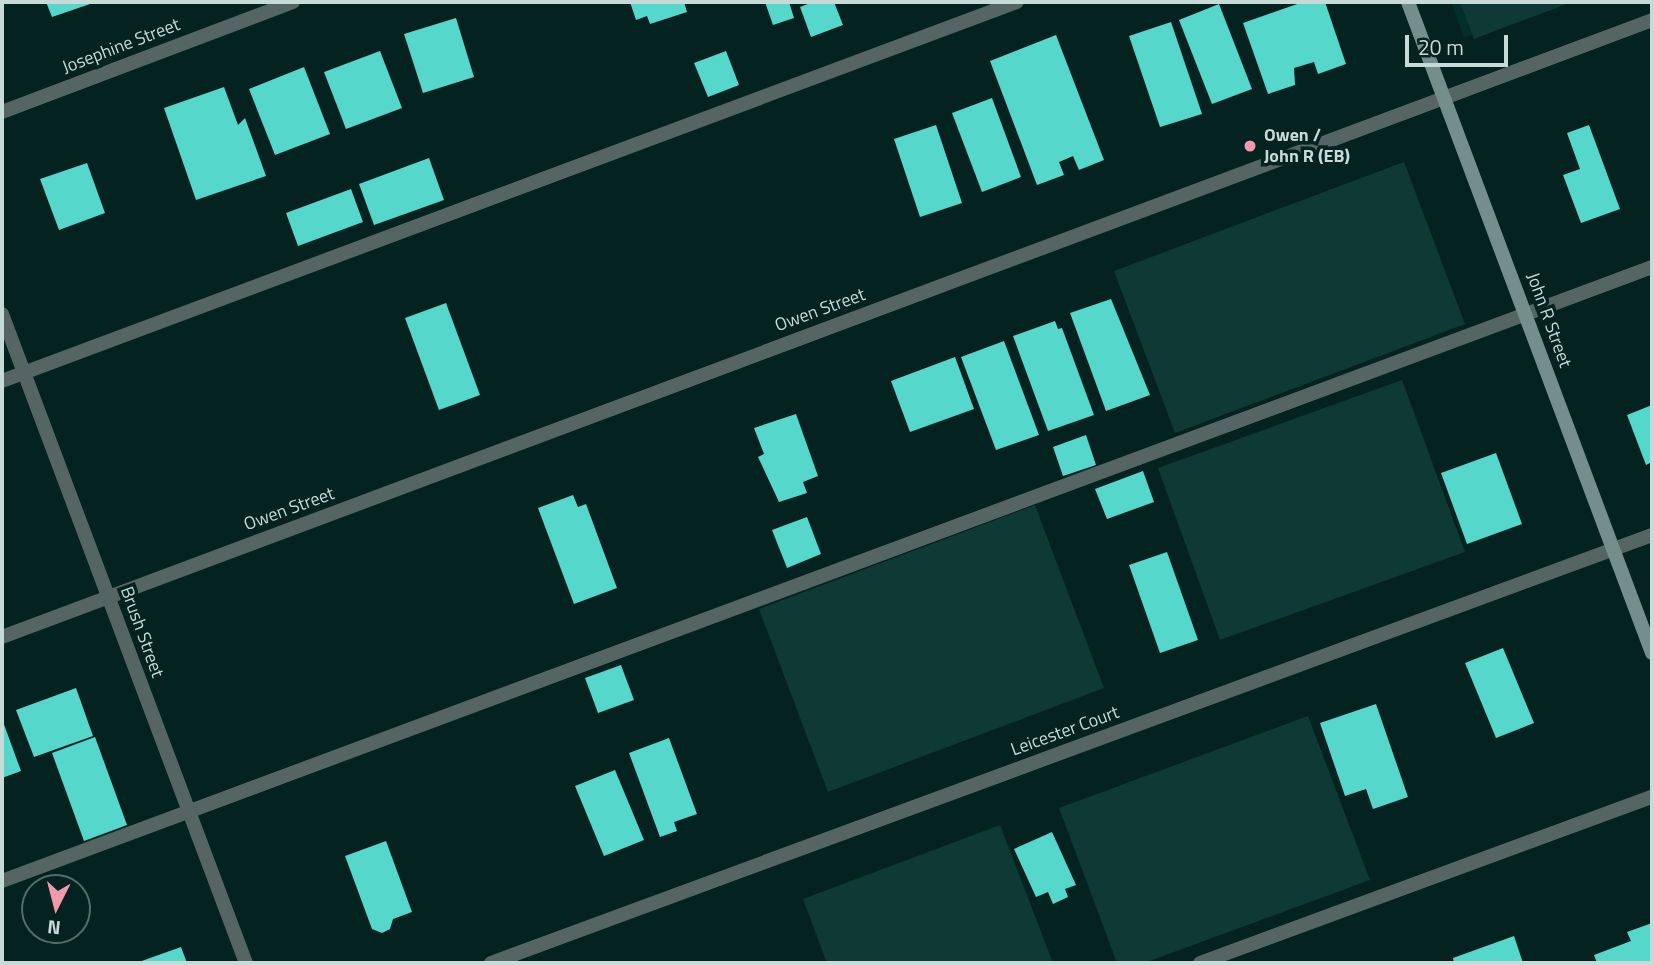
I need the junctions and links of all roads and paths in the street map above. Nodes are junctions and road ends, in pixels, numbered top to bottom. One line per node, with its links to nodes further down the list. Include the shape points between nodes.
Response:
1 (293, 2): 6 (street, Josephine Street)
2 (1017, 2): 10 (street)
3 (1408, 2): 5 (street, John R Street)
4 (1652, 20): 5 (street, Owen Street)
5 (1446, 97): 8 (street, John R Street); 14 (street, Owen Street)
6 (2, 112)
7 (1652, 267): 8 (street)
8 (1527, 313): 13 (street, John R Street); 18 (street)
9 (2, 314): 10 (street, Brush Street)
10 (24, 372): 11 (street); 14 (street, Brush Street)
11 (2, 381)
12 (1652, 535): 13 (street, Leicester Court)
13 (1613, 549): 16 (street, John R Street); 21 (street, Leicester Court)
14 (108, 597): 15 (street, Owen Street); 18 (street, Brush Street)
15 (2, 637)
16 (1652, 653)
17 (1652, 797): 22 (street)
18 (189, 812): 19 (street); 20 (street, Brush Street)
19 (2, 881)
20 (246, 963)
21 (491, 963)
22 (1200, 963)

